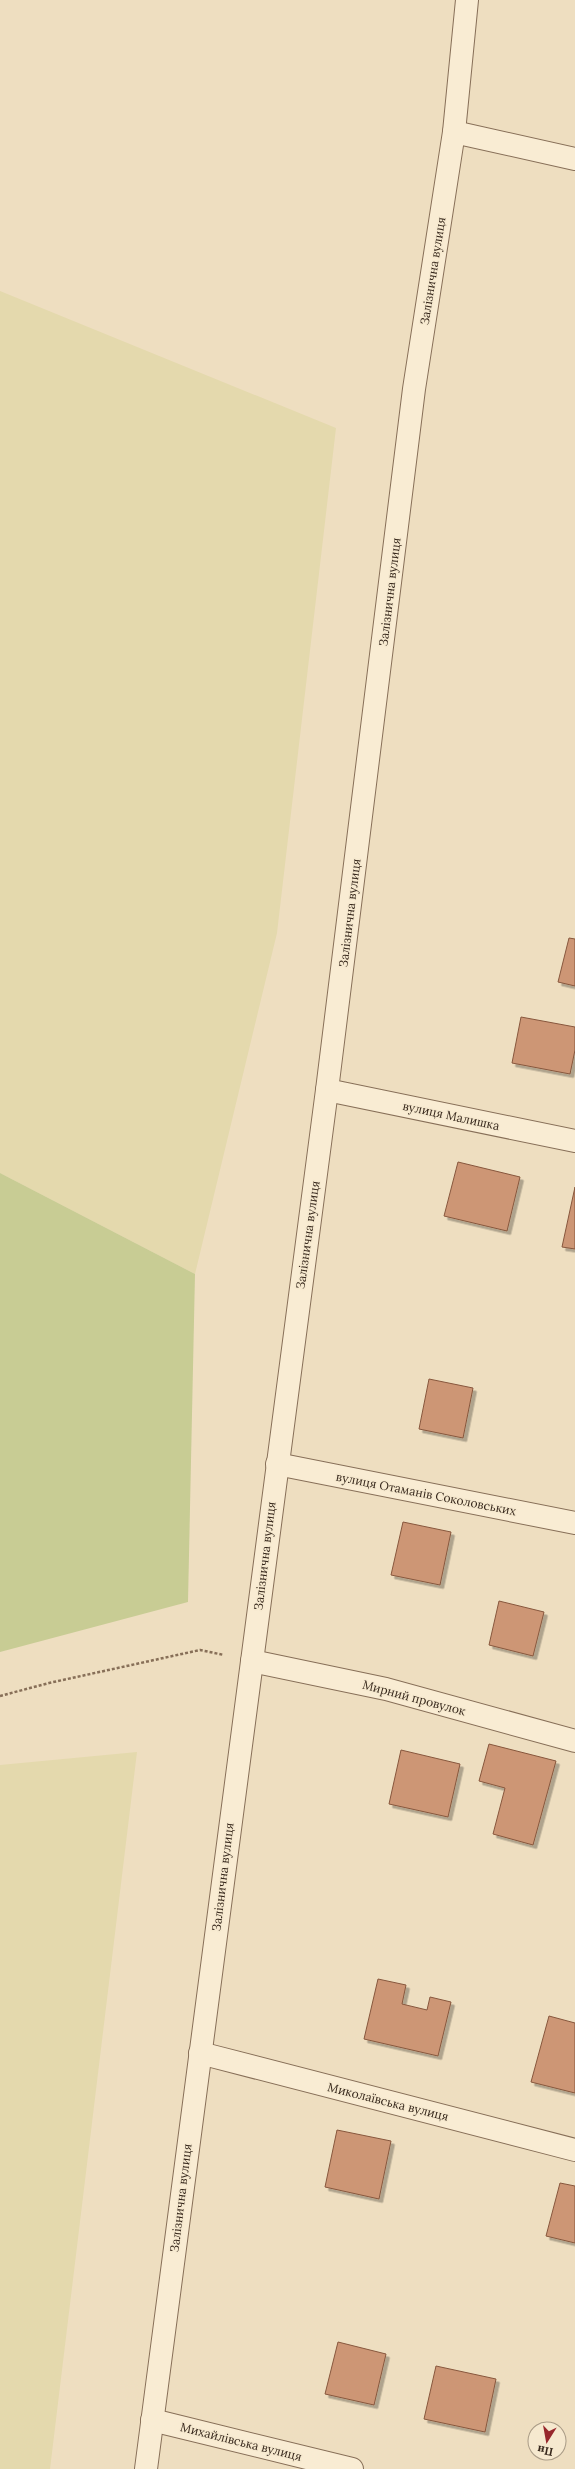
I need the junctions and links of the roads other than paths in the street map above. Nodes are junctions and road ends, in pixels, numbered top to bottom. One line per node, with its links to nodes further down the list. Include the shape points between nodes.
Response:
1 (467, 0): 2 (street, Залізнична вулиця)
2 (454, 132): 3 (street); 4 (street, Залізнична вулиця, via 414,389)
3 (575, 159)
4 (327, 1090): 5 (street, вулиця Малишка); 6 (street, Залізнична вулиця)
5 (575, 1141)
6 (277, 1464): 7 (street, вулиця Отаманів Соколовських); 8 (street, Залізнична вулиця)
7 (575, 1523)
8 (252, 1661): 9 (street, Мирний провулок, via 386,1689); 10 (street, Залізнична вулиця)
9 (575, 1741)
10 (200, 2053): 11 (street, Миколаївська вулиця); 12 (street, Залізнична вулиця)
11 (575, 2150)
12 (152, 2420): 13 (street, Залізнична вулиця); 14 (street, Михайлівська вулиця)
13 (146, 2469)
14 (352, 2469)

